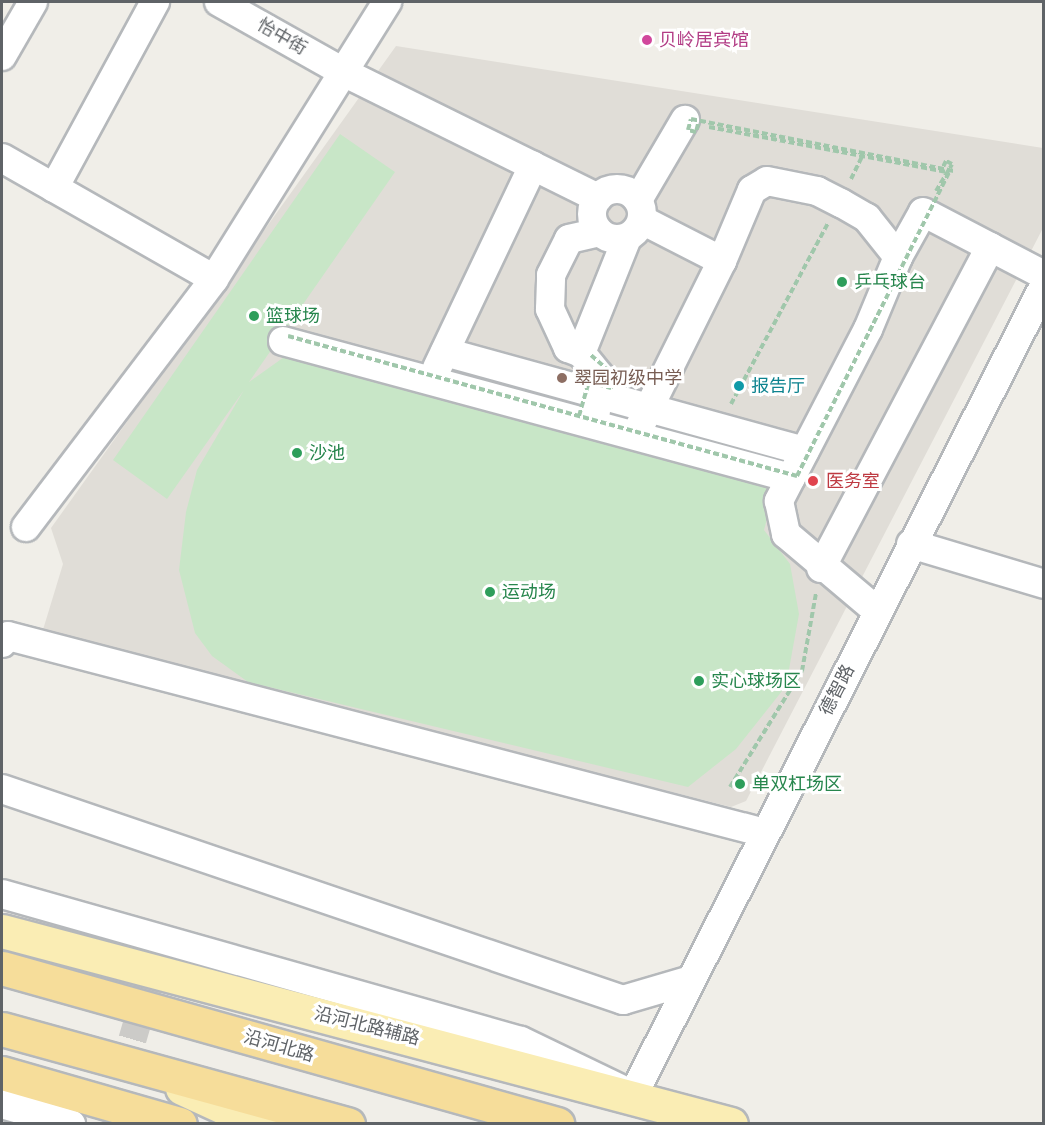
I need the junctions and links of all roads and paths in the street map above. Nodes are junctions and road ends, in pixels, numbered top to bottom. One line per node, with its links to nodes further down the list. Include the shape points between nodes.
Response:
1 (33, 2): 5 (street)
2 (155, 2): 13 (street)
3 (219, 2): 6 (street, 怡中街)
4 (387, 2): 6 (street)
5 (2, 56)
6 (345, 73): 10 (street, 怡中街); 22 (street)
7 (697, 123): 8 (path); 11 (path, bridge, via 696,132 688,130 691,119); 16 (street)
8 (862, 156): 12 (path); 15 (path)
9 (2, 158): 13 (street)
10 (533, 166): 14 (street, 怡中街); 25 (street)
11 (942, 169): 12 (path, bridge); 12 (path, bridge, via 946,161 952,164)
12 (950, 171): 30 (path, bridge, via 797,476)
13 (54, 188): 22 (street)
14 (598, 198): 16 (street, via 618,189); 17 (street, via 592,212)
15 (840, 202): 19 (street, via 867,218); 20 (street, via 816,191 767,181 752,190); 31 (path)
16 (635, 219): 17 (street, via 612,239); 20 (street); 26 (street)
17 (599, 232): 26 (street, via 569,239 551,275 550,309 568,348)
18 (990, 247): 19 (street, via 923,212); 21 (street); 38 (street)
19 (898, 257): 33 (street)
20 (722, 261): 29 (street)
21 (1044, 274)
22 (214, 279): 36 (street)
23 (1044, 286): 37 (street, 德智路)
24 (286, 339): 27 (street); 30 (path, bridge)
25 (445, 352): 27 (street); 28 (street)
26 (586, 354): 28 (street, via 599,375); 30 (path, bridge, via 616,376 611,388 589,382)
27 (431, 381): 30 (street)
28 (601, 395): 29 (street); 30 (street)
29 (645, 407): 31 (street); 32 (street)
30 (586, 420): 32 (street)
31 (718, 427): 33 (street); 34 (path)
32 (638, 436): 34 (street)
33 (805, 451): 35 (street)
34 (708, 455): 35 (street)
35 (791, 478): 38 (street, via 779,501 786,534)
36 (26, 527)
37 (911, 544): 39 (street); 40 (street, 德智路)
38 (821, 568): 40 (street); 42 (path, via 802,671)
39 (1044, 584)
40 (877, 611): 44 (street, 德智路)
41 (2, 643): 44 (street, via 8,636)
42 (730, 787)
43 (2, 789): 50 (street, via 623,1000)
44 (765, 833): 50 (street, 德智路)
45 (2, 894): 56 (street, via 158,949 521,1041)
46 (2, 924): 48 (main road)
47 (2, 931): 48 (main road, 沿河北路辅路)
48 (52, 945): 56 (main road, 沿河北路辅路)
49 (2, 968): 62 (highway, 沿河北路)
50 (690, 980): 56 (street, 德智路)
51 (2, 1029): 53 (highway)
52 (2, 1034): 53 (main road)
53 (40, 1039): 54 (highway)
54 (131, 1064): 60 (main road); 61 (highway)
55 (2, 1073): 59 (highway)
56 (633, 1095): 63 (main road, 沿河北路辅路)
57 (2, 1104): 58 (street)
58 (71, 1124)
59 (180, 1124)
60 (260, 1124)
61 (348, 1124)
62 (557, 1124)
63 (731, 1124)

